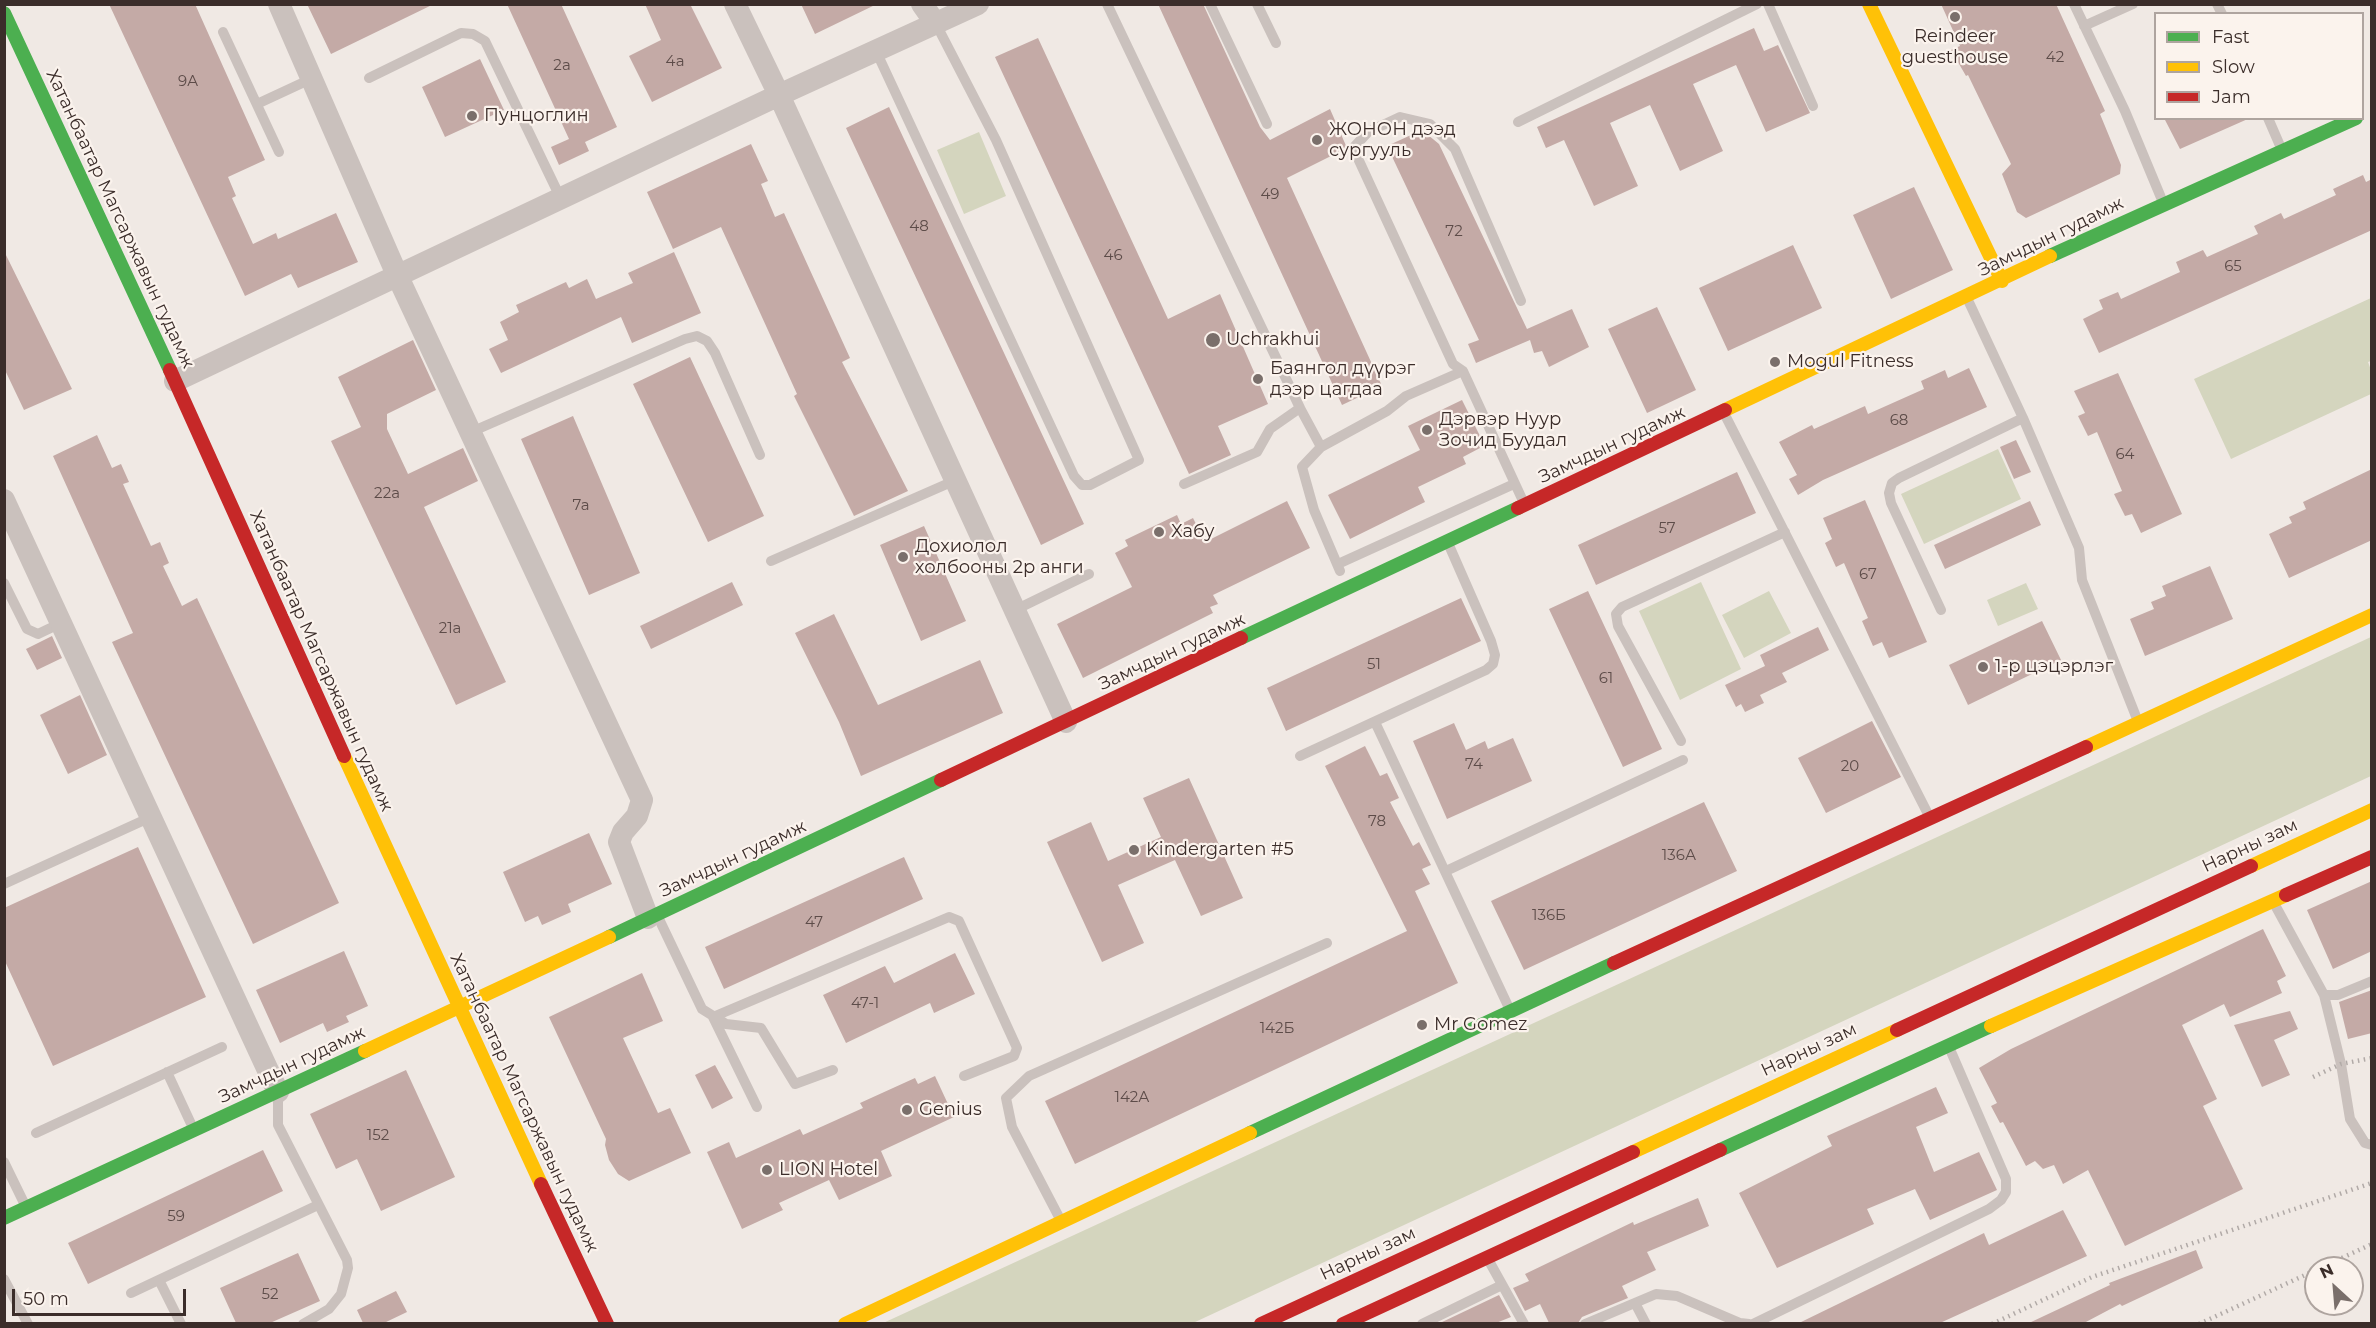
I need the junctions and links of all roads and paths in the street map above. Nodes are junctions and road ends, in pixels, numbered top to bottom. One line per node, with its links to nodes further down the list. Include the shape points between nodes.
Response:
1 (279, 4): 19 (street)
2 (735, 4): 21 (street)
3 (922, 4): 14 (street)
4 (978, 4): 14 (street)
5 (1107, 4): 38 (lane)
6 (1210, 4): 27 (lane)
7 (1257, 4): 17 (lane)
8 (1757, 4): 26 (lane)
9 (1768, 4): 23 (lane)
10 (1869, 4): 33 (street)
11 (2074, 4): 15 (lane)
12 (2133, 4): 15 (lane)
13 (4, 13): 37 (street, Хатанбаатар Магсаржавын гудамж)
14 (936, 24): 18 (street); 18 (lane, via 996,140 1139,460 1090,485 1082,485 1074,476)
15 (2084, 26): 31 (lane)
16 (224, 32): 22 (lane)
17 (1276, 43)
18 (876, 51): 21 (street)
19 (314, 78): 22 (lane); 32 (street)
20 (369, 78): 30 (lane, via 460,33 485,41)
21 (779, 95): 30 (street); 44 (street)
22 (257, 104): 29 (lane)
23 (1813, 106)
24 (2269, 120): 28 (lane)
25 (2352, 120): 28 (street, Замчдын гудамж)
26 (1518, 122)
27 (1266, 124)
28 (2283, 151): 31 (street, Замчдын гудамж)
29 (279, 152)
30 (561, 199): 32 (street)
31 (2163, 203): 33 (street, Замчдын гудамж)
32 (398, 277): 37 (street); 41 (street)
33 (2002, 281): 34 (street, Замчдын гудамж)
34 (1966, 298): 39 (street, Замчдын гудамж); 40 (lane)
35 (1521, 301): 36 (lane, via 1455,149 1430,124 1400,117 1368,132 1355,146 1355,152 1453,364)
36 (1463, 371): 42 (lane, via 1406,396 1387,411); 46 (lane)
37 (175, 381): 77 (street, Хатанбаатар Магсаржавын гудамж)
38 (1300, 408): 42 (lane); 45 (lane, via 1270,429 1257,452)
39 (1724, 412): 48 (street, Замчдын гудамж); 49 (lane)
40 (2023, 418): 57 (lane, via 1892,483 1891,503); 62 (lane, via 2079,548 2082,580)
41 (471, 432): 43 (lane, via 697,336 707,341 715,353); 73 (street, via 642,800 637,816 619,842)
42 (1321, 447): 52 (lane, via 1302,466 1314,510)
43 (760, 455)
44 (956, 480): 51 (lane); 56 (street)
45 (1184, 484)
46 (1515, 484): 48 (lane); 52 (lane)
47 (4, 500): 59 (street)
48 (1525, 506): 50 (street, Замчдын гудамж)
49 (1785, 532): 63 (lane, via 1622,607 1616,614 1618,626); 68 (lane)
50 (1448, 542): 55 (street, Замчдын гудамж); 61 (lane, via 1491,641 1493,664)
51 (771, 561)
52 (1338, 564): 55 (lane)
53 (1089, 574): 56 (lane)
54 (4, 583): 59 (lane, via 27,629 38,634)
55 (1348, 589): 60 (street, Замчдын гудамж)
56 (1015, 610): 60 (street)
57 (1941, 610)
58 (2372, 615): 62 (street)
59 (62, 623): 67 (street)
60 (1066, 722): 73 (street, Замчдын гудамж)
61 (1375, 722): 64 (lane); 70 (lane)
62 (2139, 722): 68 (street)
63 (1682, 741)
64 (1300, 756)
65 (1683, 760): 70 (lane)
66 (2372, 810): 106 (street, Нарны зам)
67 (152, 817): 71 (lane); 85 (street)
68 (1929, 818): 78 (street)
69 (2372, 856): 72 (street)
70 (1446, 870): 78 (lane)
71 (4, 884)
72 (2274, 901): 76 (lane); 80 (street)
73 (652, 916): 77 (street, Замчдын гудамж); 79 (lane, via 702,1009)
74 (1328, 943): 94 (lane, via 1029,1076 1006,1098 1012,1127)
75 (2372, 981): 76 (lane, via 2338,995)
76 (2324, 994): 89 (lane, via 2342,1064 2350,1119 2365,1143)
77 (458, 1008): 85 (street, Замчдын гудамж); 104 (street, Хатанбаатар Магсаржавын гудамж)
78 (1510, 1011): 94 (street)
79 (713, 1017): 82 (lane, via 726,1024 761,1028 795,1084); 84 (lane, via 949,917 959,921 1017,1048 1014,1056); 86 (lane)
80 (1948, 1045): 95 (street); 112 (lane, via 2006,1179 2006,1192 2001,1200)
81 (222, 1047): 83 (lane)
82 (833, 1070)
83 (167, 1072): 87 (lane); 88 (lane)
84 (964, 1076)
85 (278, 1092): 87 (street, Замчдын гудамж); 91 (lane, via 278,1125)
86 (757, 1107)
87 (194, 1131): 92 (street, Замчдын гудамж)
88 (36, 1133)
89 (2372, 1145)
90 (4, 1162): 92 (lane)
91 (318, 1205): 97 (lane); 103 (lane, via 348,1268 341,1294 329,1309)
92 (26, 1208): 93 (street, Замчдын гудамж)
93 (4, 1218)
94 (1061, 1221): 105 (street)
95 (1488, 1259): 98 (lane); 107 (street)
96 (4, 1279): 101 (lane)
97 (159, 1280): 99 (lane); 102 (lane)
98 (1502, 1285): 108 (lane); 109 (lane)
99 (131, 1293)
100 (1635, 1303): 110 (lane); 111 (lane); 112 (lane, via 1656,1294 1677,1296 1740,1323)
101 (28, 1323)
102 (181, 1323)
103 (303, 1323)
104 (607, 1323)
105 (845, 1323)
106 (1261, 1323)
107 (1343, 1323)
108 (1422, 1323)
109 (1524, 1323)
110 (1586, 1323)
111 (1646, 1323)
112 (1751, 1323)

